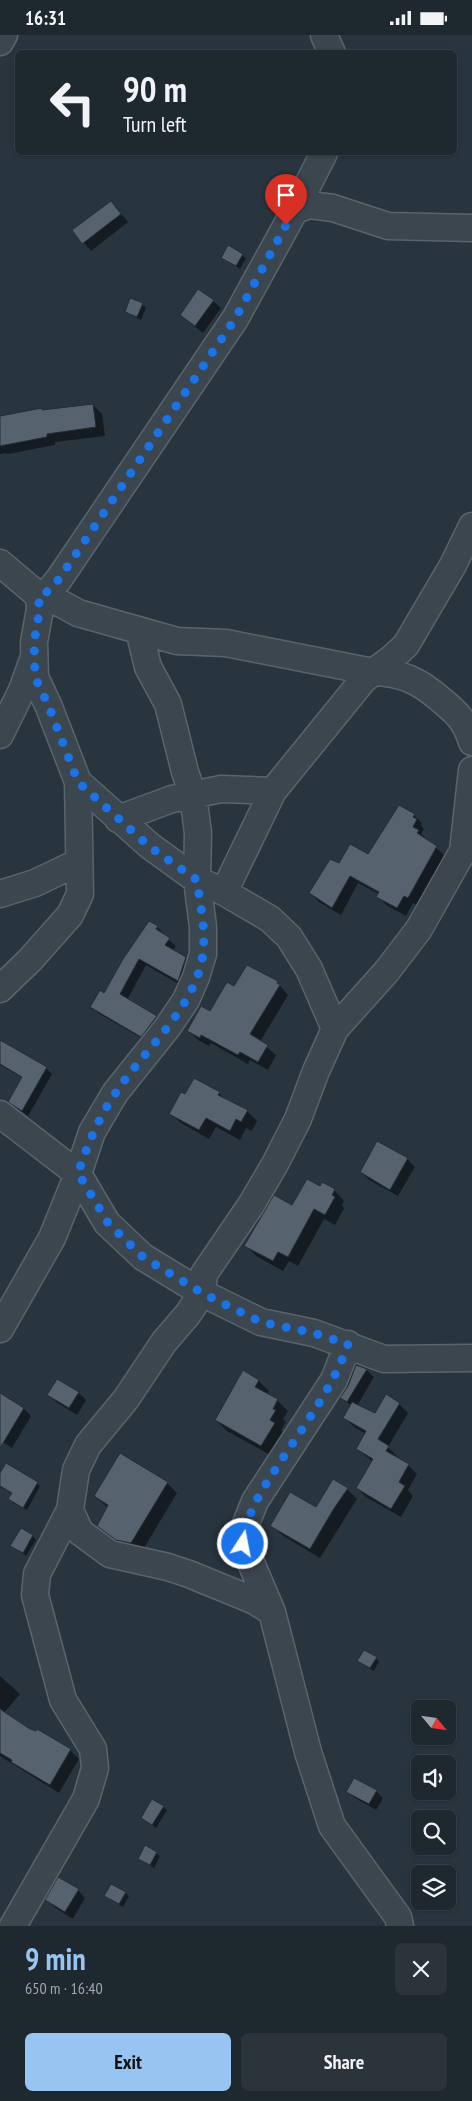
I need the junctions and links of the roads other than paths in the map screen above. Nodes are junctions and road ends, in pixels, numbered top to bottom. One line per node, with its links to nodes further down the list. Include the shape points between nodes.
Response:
1 (4, 35): 3 (street)
2 (324, 35): 4 (street)
3 (0, 42)
4 (331, 50)
5 (323, 155): 6 (street)
6 (295, 210): 7 (street, via 310,205 333,207 388,226); 10 (street, via 235,319 59,579)
7 (472, 228)
8 (472, 527): 13 (street, via 406,645)
9 (0, 563): 10 (street)
10 (38, 597): 11 (street, via 58,602 78,613); 12 (street, via 40,609)
11 (139, 630): 13 (street, via 177,641 226,643); 19 (street, via 148,667 168,704)
12 (34, 657): 14 (street); 17 (street, via 35,677)
13 (373, 672): 15 (street, via 392,673 427,686 458,713); 18 (street)
14 (0, 735)
15 (472, 742)
16 (472, 770): 21 (street)
17 (78, 782): 20 (street); 22 (street)
18 (273, 791): 19 (street, via 221,789); 24 (street)
19 (193, 795): 20 (street, via 172,799); 23 (street, via 198,833)
20 (118, 819): 23 (street, via 150,847)
21 (468, 844): 27 (street, via 418,929 387,971)
22 (79, 862): 25 (street, via 35,883); 26 (street, via 80,893 70,915 30,960)
23 (197, 880): 24 (street); 29 (street, via 203,954 196,977 186,1000 167,1028 115,1093 92,1132)
24 (224, 892): 27 (street, via 270,919 289,937 309,969)
25 (0, 894)
26 (0, 987)
27 (335, 1029): 30 (street, via 298,1119 251,1205 204,1274)
28 (6, 1121): 29 (street)
29 (78, 1173): 30 (street, via 108,1223 129,1244 143,1257); 31 (street, via 52,1238)
30 (202, 1293): 32 (street, via 261,1322); 34 (street, via 126,1399 88,1445 76,1470)
31 (0, 1329)
32 (348, 1344): 33 (street, via 384,1359); 35 (street, via 334,1380 255,1501 245,1526 243,1544)
33 (472, 1358)
34 (70, 1510): 35 (street, via 80,1532 110,1554 189,1574); 36 (street, via 37,1574 35,1595 63,1700 93,1749 95,1768 86,1799)
35 (272, 1612): 37 (street, via 308,1752 332,1827 398,1917)
36 (13, 1926)
37 (400, 1926)

